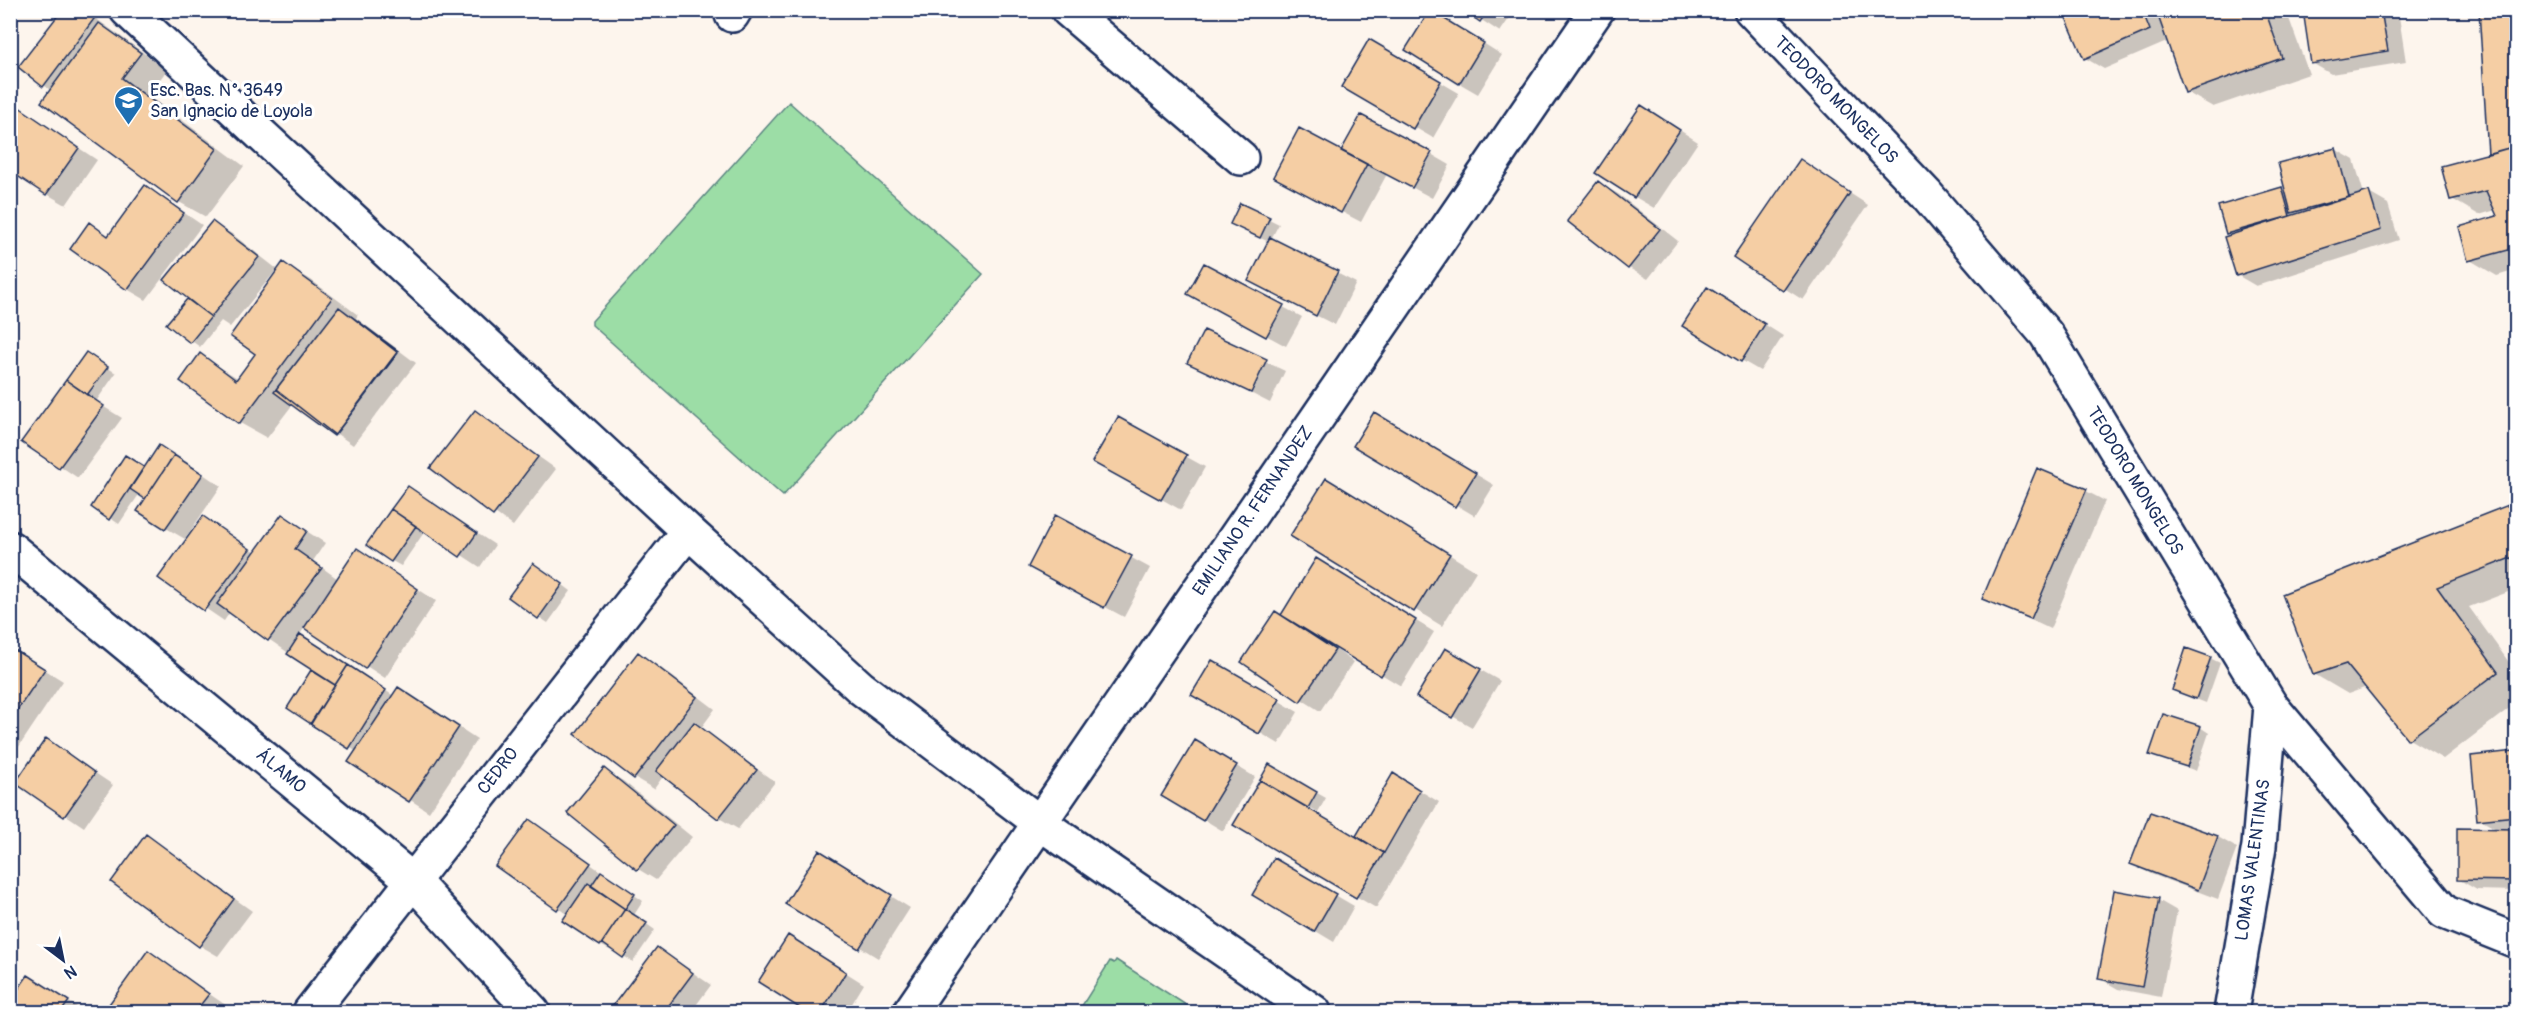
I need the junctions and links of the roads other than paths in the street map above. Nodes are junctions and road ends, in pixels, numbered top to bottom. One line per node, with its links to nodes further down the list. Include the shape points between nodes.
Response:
1 (127, 10): 6 (street)
2 (1068, 10): 5 (street)
3 (1597, 10): 9 (street, EMILIANO R. FERNANDEZ)
4 (1751, 10): 8 (street, TEODORO MONGELOS, via 1926,194 2046,334)
5 (1241, 158)
6 (688, 531): 9 (street, via 861,688); 10 (street, CEDRO)
7 (10, 548): 10 (street, ÁLAMO)
8 (2271, 706): 11 (street, TEODORO MONGELOS, via 2444,912); 16 (street, LOMAS VALENTINAS, via 2259,846)
9 (1040, 823): 14 (street, EMILIANO R. FERNANDEZ); 15 (street)
10 (412, 879): 12 (street, CEDRO); 13 (street, ÁLAMO)
11 (2517, 941)
12 (310, 1012)
13 (533, 1012)
14 (910, 1012)
15 (1314, 1012)
16 (2231, 1012)

